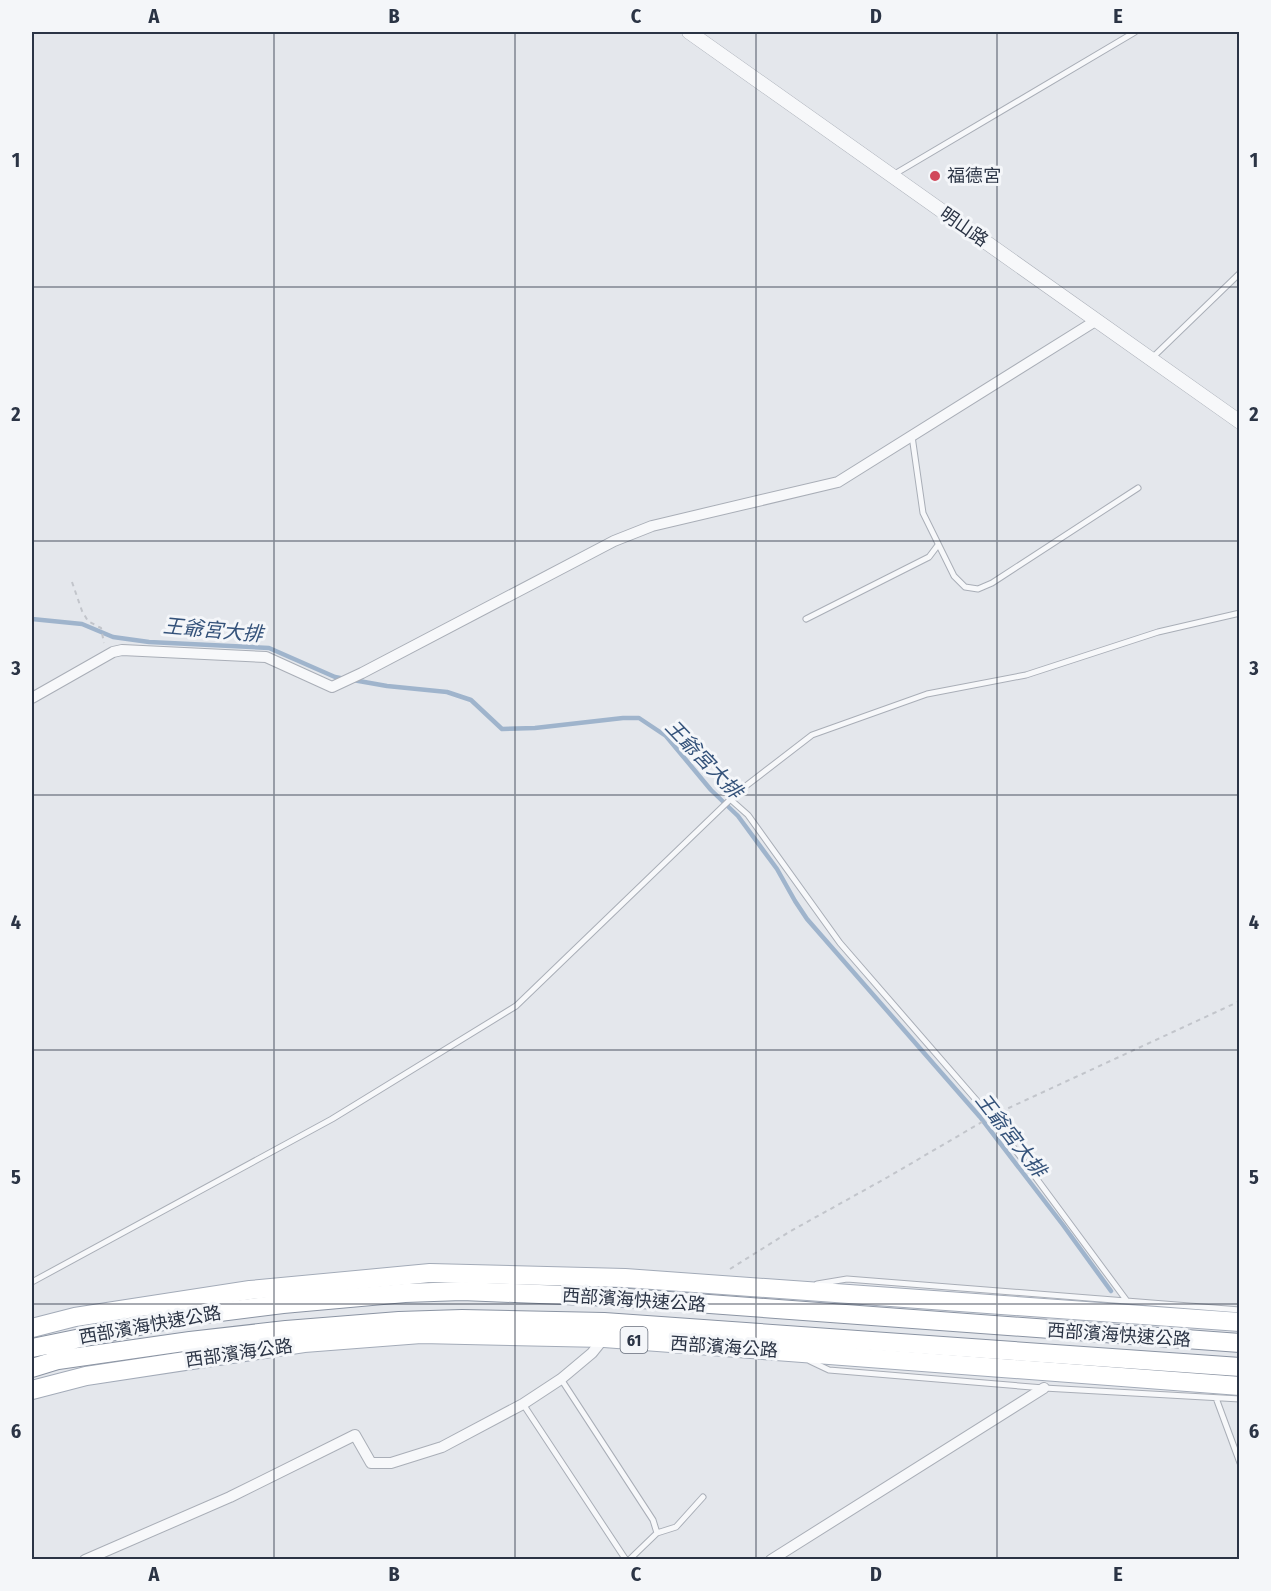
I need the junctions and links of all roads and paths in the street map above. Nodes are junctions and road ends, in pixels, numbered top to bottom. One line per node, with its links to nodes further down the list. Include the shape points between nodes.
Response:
1 (689, 32): 3 (street, 明山路)
2 (1135, 32): 3 (lane)
3 (892, 176): 5 (street, 明山路)
4 (1239, 273): 6 (lane)
5 (1096, 321): 6 (street, 明山路); 8 (street)
6 (1151, 359): 7 (street, 明山路)
7 (1239, 422)
8 (912, 436): 10 (lane, via 923,513); 15 (street, via 838,482 651,526 614,541 332,687 266,657 122,650)
9 (1138, 488): 10 (lane, via 978,589 965,587 954,576)
10 (938, 545): 13 (lane, via 929,557)
11 (72, 582): 14 (path, via 82,611 88,621 101,628)
12 (1239, 613): 16 (lane, via 1158,632 1026,675 927,694 812,735)
13 (806, 619)
14 (105, 645)
15 (32, 698)
16 (730, 800): 18 (lane, via 748,815 840,943); 20 (lane, via 516,1006 332,1119)
17 (1239, 1001): 18 (path)
18 (990, 1117): 23 (lane)
19 (978, 1124): 21 (path)
20 (32, 1282)
21 (708, 1283): 22 (main road); 26 (main road, via 430,1273 250,1290 75,1317)
22 (789, 1289): 23 (lane, via 847,1279); 25 (main road)
23 (1127, 1301): 24 (lane)
24 (1239, 1310)
25 (1239, 1322)
26 (32, 1328)
27 (604, 1338): 30 (main road, 西部濱海公路 / 61); 33 (street); 36 (main road, 西部濱海公路 / 61, via 421,1334 304,1343 86,1376)
28 (1239, 1343): 29 (main road, 西部濱海快速公路, via 626,1298 462,1291 283,1304 188,1316)
29 (32, 1348)
30 (792, 1352): 34 (main road, 西部濱海公路 / 61); 35 (lane, via 829,1370)
31 (1239, 1367): 32 (main road, 西部濱海快速公路 / 61, via 604,1322 462,1319 275,1331 58,1360)
32 (32, 1368)
33 (561, 1379): 39 (street); 42 (lane)
34 (1239, 1386)
35 (1044, 1388): 37 (lane); 45 (street)
36 (32, 1390)
37 (1216, 1398): 38 (lane); 40 (lane)
38 (1239, 1399)
39 (523, 1404): 43 (street, via 442,1447 391,1463 371,1463 355,1435 230,1497); 44 (lane)
40 (1239, 1463)
41 (703, 1497): 42 (lane, via 676,1527)
42 (657, 1533): 44 (lane)
43 (86, 1560)
44 (627, 1560)
45 (771, 1560)

